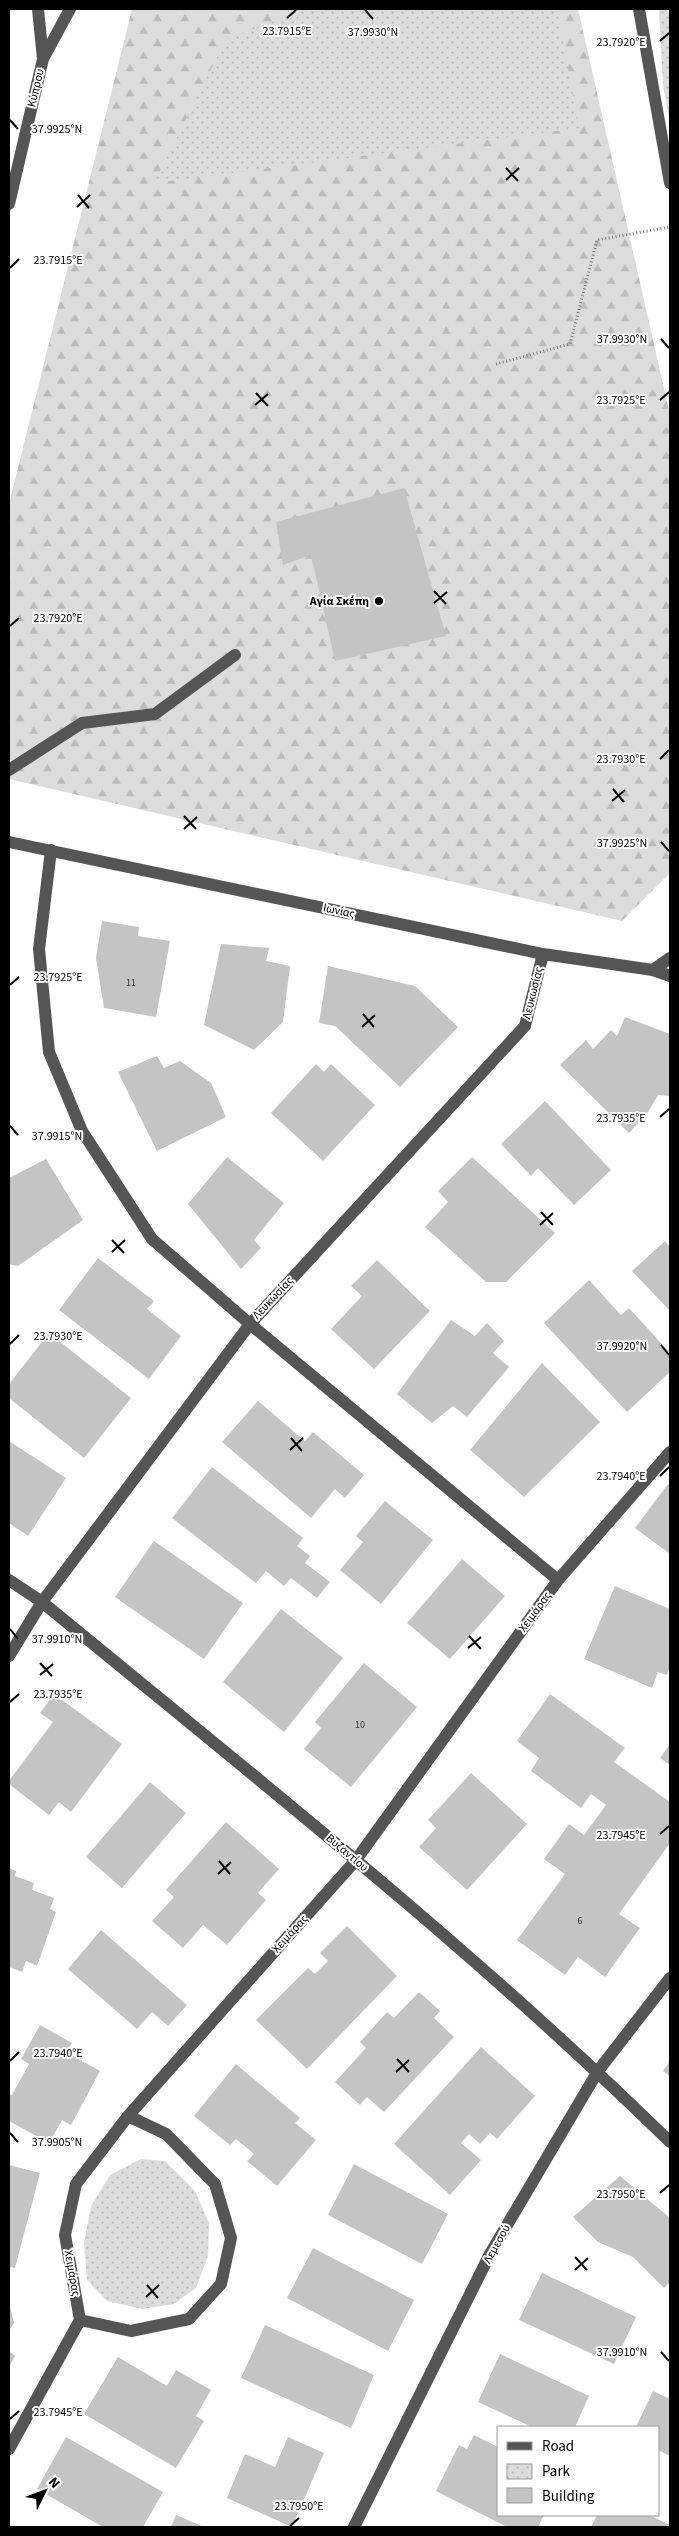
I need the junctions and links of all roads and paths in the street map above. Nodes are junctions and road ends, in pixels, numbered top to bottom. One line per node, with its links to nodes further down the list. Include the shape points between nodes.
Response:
1 (38, 9): 4 (street, Κύπρου)
2 (70, 9): 4 (street, Κύπρου)
3 (639, 9): 5 (street)
4 (43, 60): 6 (street, Κύπρου)
5 (670, 183)
6 (9, 204)
7 (670, 227): 8 (path, via 597,240 570,344)
8 (496, 364)
9 (235, 655): 10 (street, via 155,714 82,723)
10 (9, 770)
11 (9, 842): 12 (street, Ιωνίας)
12 (51, 850): 13 (street, Ιωνίας); 17 (street, via 39,949 49,1052 82,1131 152,1239)
13 (543, 954): 15 (street, Ιωνίας); 17 (street, Λευκωσίας, via 525,1026)
14 (670, 958): 15 (street)
15 (653, 970): 16 (street, Ιωνίας)
16 (670, 976)
17 (250, 1324): 20 (street); 21 (street, Λευκωσίας)
18 (670, 1452): 20 (street, Χειμάρας)
19 (9, 1580): 21 (street, Βυζαντίου)
20 (558, 1580): 23 (street, Χειμάρας)
21 (42, 1602): 22 (street, Λευκωσίας); 23 (street, Βυζαντίου)
22 (9, 1656)
23 (356, 1860): 25 (street, Βυζαντίου); 26 (street, Χειμάρας)
24 (670, 1978): 25 (street, Λεμεσού)
25 (598, 2071): 27 (street, Βυζαντίου); 30 (street, Λεμεσού, via 490,2254)
26 (128, 2116): 28 (street, Χειμάρας, via 76,2184 66,2235); 28 (street, via 166,2134 215,2184 231,2238 221,2284 188,2319 131,2332)
27 (670, 2142)
28 (80, 2320): 29 (street)
29 (9, 2450)
30 (354, 2527)

